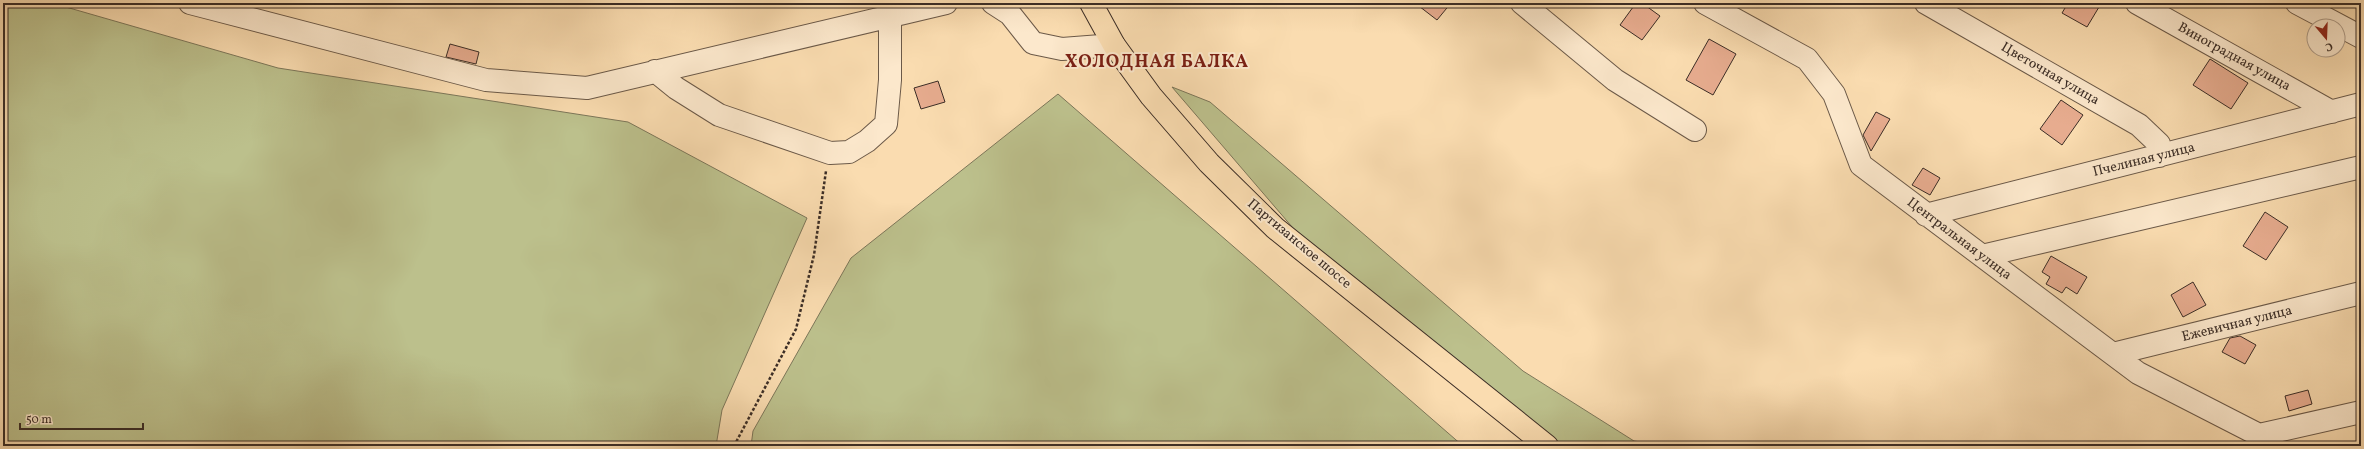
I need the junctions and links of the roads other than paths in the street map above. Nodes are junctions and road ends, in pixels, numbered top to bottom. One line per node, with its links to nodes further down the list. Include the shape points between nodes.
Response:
1 (190, 3): 13 (street, via 486,80 587,88)
2 (946, 3): 10 (street)
3 (993, 3): 12 (street, via 1010,14 1033,43 1062,49)
4 (1091, 3): 12 (main road, Партизанское шоссе)
5 (1522, 3): 16 (street, via 1616,80)
6 (1705, 3): 19 (street, Центральная улица, via 1807,59 1834,94 1861,164)
7 (1926, 3): 17 (street, Цветочная улица, via 2139,125 2158,144)
8 (2137, 3): 15 (street, Виноградная улица)
9 (2297, 3): 11 (street)
10 (890, 18): 13 (street); 13 (street, via 890,80 886,124 867,141 849,152 830,153 719,115 676,88)
11 (2361, 37)
12 (1114, 45): 24 (main road, Партизанское шоссе, via 1151,96 1209,163 1274,228)
13 (655, 71)
14 (2361, 104): 15 (street, Пчелиная улица)
15 (2332, 112): 17 (street, Пчелиная улица)
16 (1694, 130)
17 (2159, 156): 19 (street, Пчелиная улица)
18 (2361, 167): 20 (street)
19 (1926, 215): 20 (street, Центральная улица)
20 (1982, 256): 22 (street, Центральная улица)
21 (2361, 293): 22 (street, Ежевичная улица)
22 (2113, 354): 23 (street, Центральная улица, via 2138,373 2259,436)
23 (2361, 412)
24 (1547, 446)

